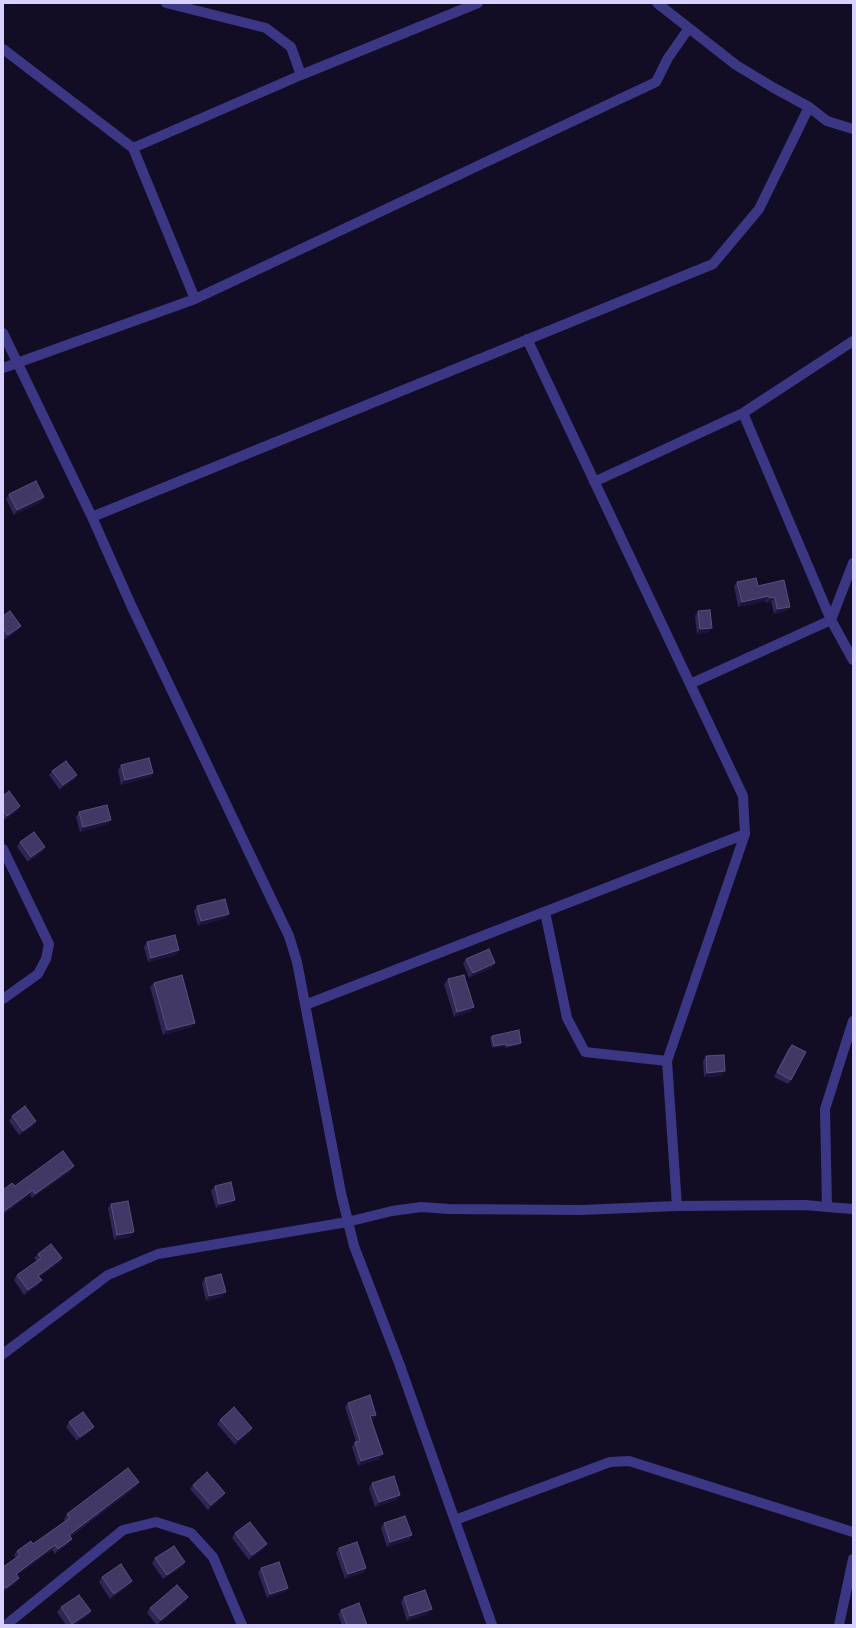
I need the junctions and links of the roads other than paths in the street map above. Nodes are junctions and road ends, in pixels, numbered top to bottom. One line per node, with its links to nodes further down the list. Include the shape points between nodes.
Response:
1 (166, 3): 6 (street, via 266,28 291,48)
2 (478, 3): 6 (street)
3 (657, 3): 4 (street)
4 (689, 28): 7 (street, via 736,65); 10 (street, via 668,58 656,82)
5 (3, 49): 9 (street)
6 (301, 75): 9 (street)
7 (809, 107): 8 (street, via 827,121); 12 (street, via 759,209 713,264)
8 (853, 129)
9 (133, 148): 10 (street)
10 (195, 299): 14 (street)
11 (3, 333): 14 (street)
12 (527, 339): 17 (street); 18 (street)
13 (853, 341): 16 (street)
14 (18, 362): 15 (street); 18 (street)
15 (3, 368)
16 (743, 413): 17 (street); 20 (street)
17 (594, 482): 22 (street)
18 (92, 517): 27 (street, via 288,936 297,962)
19 (853, 563): 20 (street)
20 (831, 620): 21 (street); 22 (street)
21 (853, 660)
22 (690, 684): 23 (street, via 743,796)
23 (745, 834): 25 (street); 29 (street)
24 (3, 849): 26 (street, via 49,944 46,959 38,974)
25 (544, 912): 27 (street); 29 (street, via 567,1018 585,1052)
26 (3, 999)
27 (305, 1005): 33 (street)
28 (853, 1022): 31 (street, via 825,1109)
29 (667, 1062): 30 (street)
30 (677, 1206): 31 (street); 33 (street, via 581,1210 421,1207)
31 (827, 1207): 32 (street)
32 (853, 1209)
33 (347, 1222): 34 (street, via 158,1254 108,1275); 35 (street)
34 (3, 1354)
35 (455, 1520): 36 (street, via 610,1462 629,1461); 40 (street)
36 (853, 1532)
37 (853, 1559): 41 (street)
38 (6, 1625): 39 (street, via 123,1530 156,1522 191,1533 214,1557)
39 (242, 1625)
40 (492, 1625)
41 (839, 1625)

